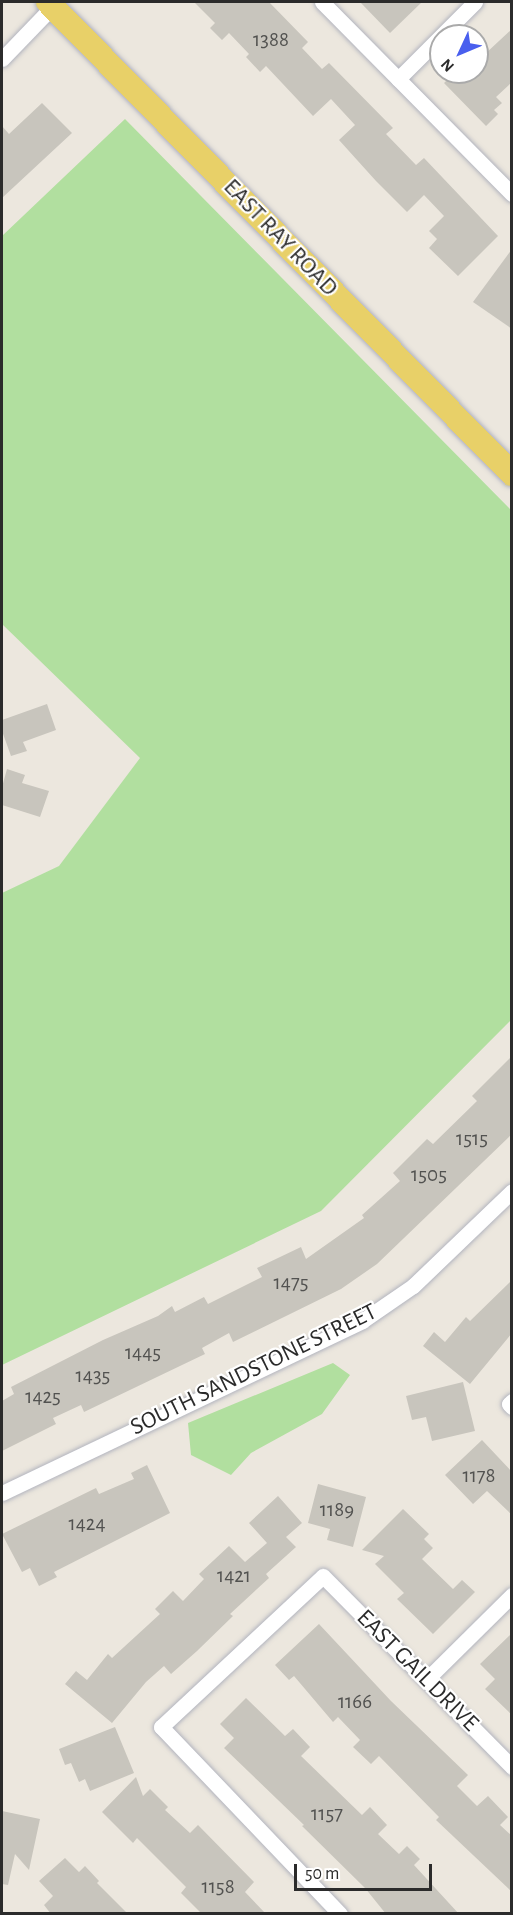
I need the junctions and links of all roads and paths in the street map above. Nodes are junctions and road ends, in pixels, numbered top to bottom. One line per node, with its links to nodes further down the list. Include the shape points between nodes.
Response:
1 (322, 2): 5 (street)
2 (475, 2): 5 (street)
3 (50, 4): 4 (street); 7 (main road, EAST RAY ROAD)
4 (2, 59)
5 (398, 79): 6 (street)
6 (512, 194)
7 (512, 474)
8 (512, 1191): 9 (street, SOUTH SANDSTONE STREET, via 413,1286 362,1321)
9 (2, 1492)
10 (512, 1595): 11 (street)
11 (426, 1680): 12 (street, EAST GAIL DRIVE); 13 (street, EAST GAIL DRIVE, via 323,1576 161,1727)
12 (512, 1767)
13 (340, 1914)

